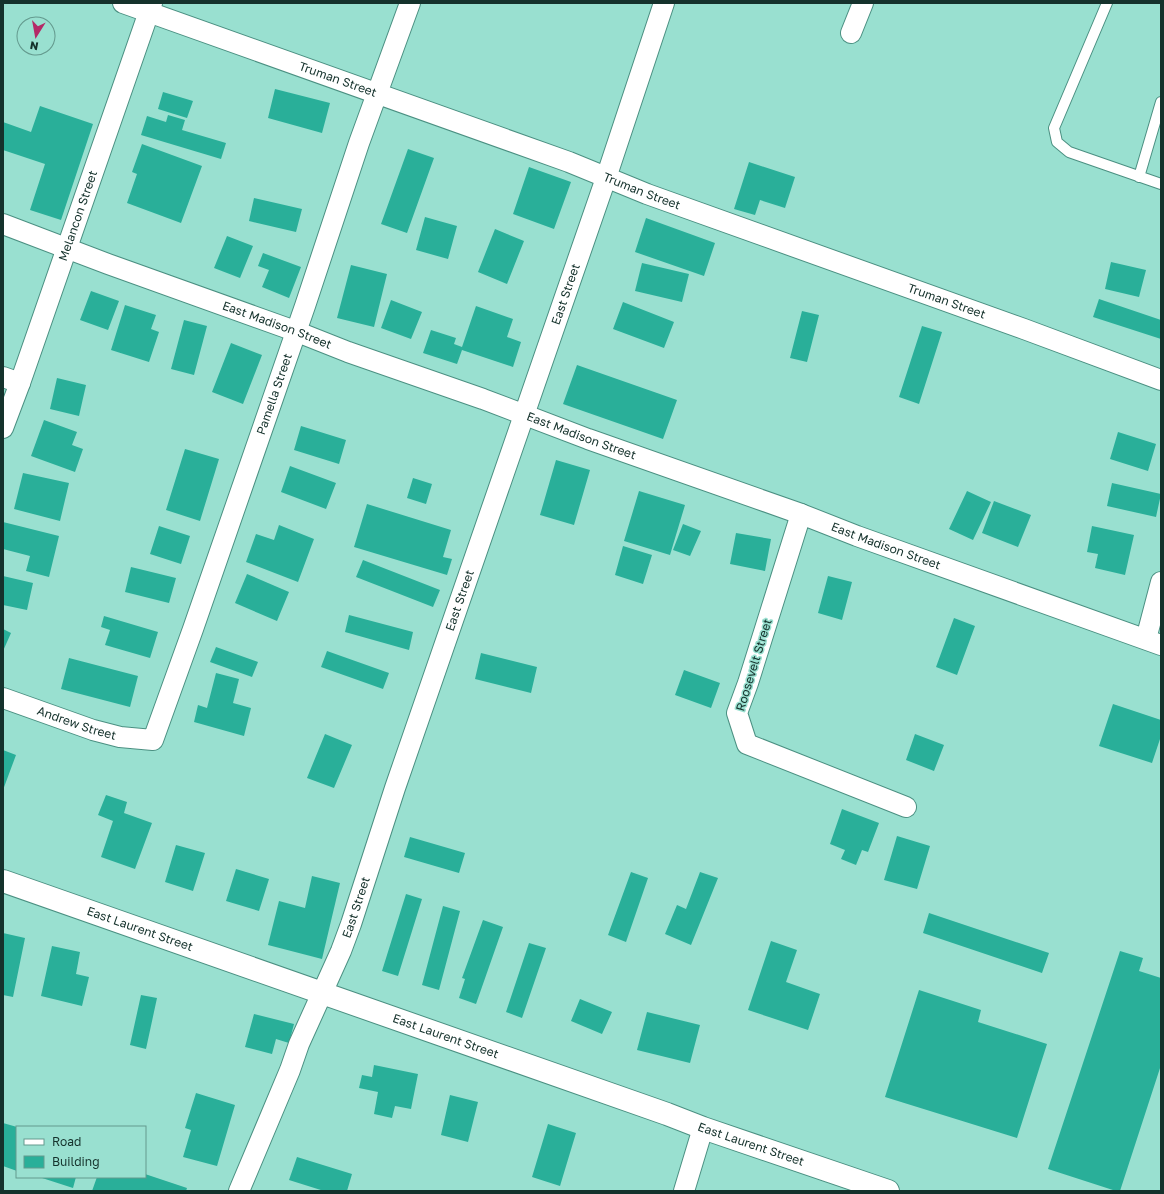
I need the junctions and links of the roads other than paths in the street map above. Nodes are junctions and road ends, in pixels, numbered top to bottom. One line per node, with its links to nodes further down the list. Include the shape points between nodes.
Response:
1 (123, 3): 6 (street, Truman Street)
2 (410, 3): 8 (street, Pamella Street)
3 (664, 3): 11 (street, East Street)
4 (863, 3): 7 (street)
5 (1107, 3): 10 (lane, via 1054,128 1057,142 1069,152)
6 (150, 7): 8 (street, Truman Street); 14 (street, Melancon Street)
7 (851, 33)
8 (378, 94): 11 (street, Truman Street, via 569,162); 15 (street, Pamella Street)
9 (1161, 102): 10 (lane)
10 (1139, 176): 12 (lane)
11 (606, 178): 17 (street, Truman Street); 18 (street, East Street)
12 (1161, 184)
13 (3, 224): 14 (street, East Madison Street)
14 (67, 248): 15 (street, East Madison Street); 16 (street, Melancon Street)
15 (295, 331): 18 (street, East Madison Street); 24 (street, Pamella Street)
16 (12, 380): 19 (street, Melancon Street)
17 (1161, 380)
18 (524, 415): 20 (street, East Madison Street, via 588,440); 27 (street, East Street, via 351,924)
19 (3, 428)
20 (802, 514): 22 (street, East Madison Street); 25 (street, Roosevelt Street, via 737,713 747,744)
21 (1161, 582): 22 (street)
22 (1153, 642)
23 (3, 698): 24 (street, Andrew Street, via 93,730 120,737)
24 (153, 740)
25 (906, 807)
26 (3, 881): 27 (street, East Laurent Street)
27 (322, 993): 28 (street, East Laurent Street); 29 (street, East Street)
28 (703, 1128): 30 (street); 31 (street, East Laurent Street)
29 (238, 1191)
30 (684, 1191)
31 (888, 1191)

